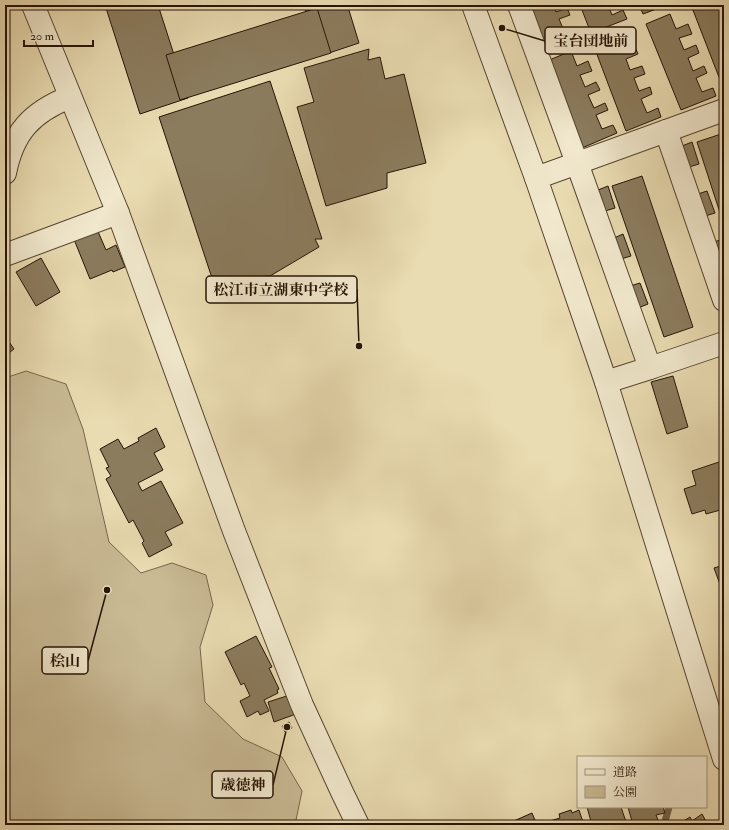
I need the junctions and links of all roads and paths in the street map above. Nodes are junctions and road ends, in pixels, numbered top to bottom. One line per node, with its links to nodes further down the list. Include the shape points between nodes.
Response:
1 (33, 5): 4 (street)
2 (473, 5): 9 (street)
3 (519, 5): 7 (street)
4 (70, 97): 8 (street, via 51,104 35,116 22,131 14,143); 10 (street)
5 (724, 110): 6 (street)
6 (666, 131): 7 (street); 12 (street)
7 (577, 163): 9 (street); 14 (street)
8 (5, 173)
9 (536, 178): 15 (street)
10 (118, 213): 11 (street); 18 (street, via 234,531 294,684)
11 (5, 255)
12 (724, 300)
13 (724, 343): 14 (street)
14 (650, 368): 15 (street)
15 (606, 382): 16 (street)
16 (719, 728): 17 (street)
17 (724, 759)
18 (358, 825)

